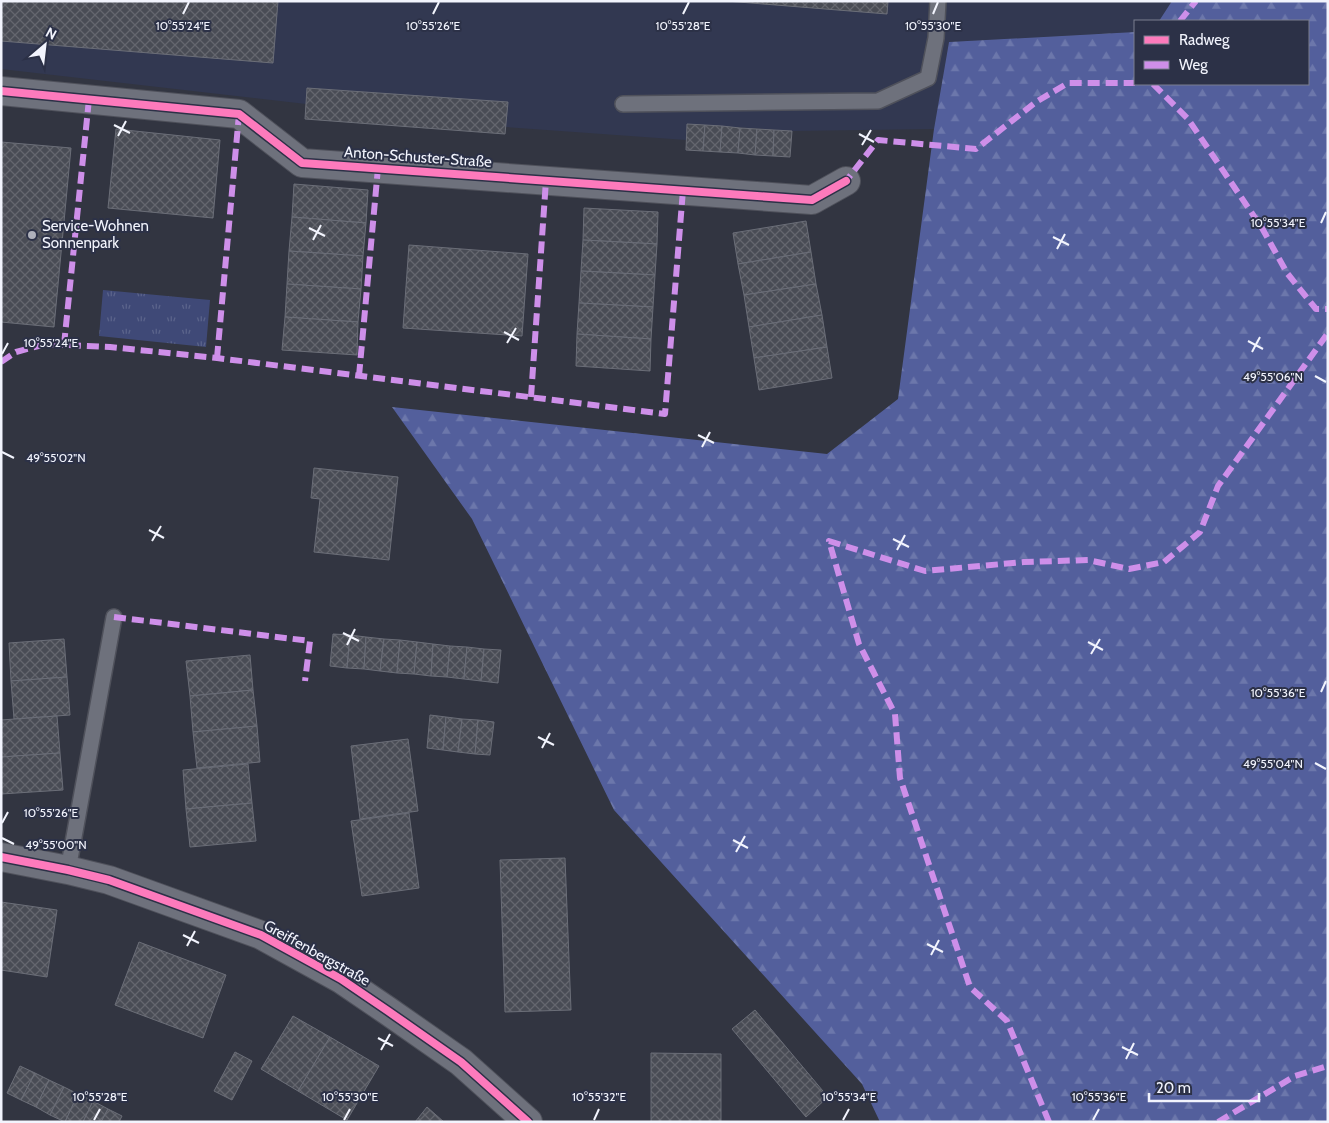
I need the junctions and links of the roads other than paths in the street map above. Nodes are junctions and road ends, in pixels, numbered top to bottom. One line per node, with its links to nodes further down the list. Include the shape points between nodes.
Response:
1 (938, 1): 3 (lane, via 936,38 928,78 878,102)
2 (1, 91): 4 (street, Anton-Schuster-Straße, via 239,114 302,163 812,200)
3 (623, 104)
4 (846, 181)
5 (114, 617): 7 (lane)
6 (1, 857): 7 (street, Greiffenbergstraße)
7 (68, 870): 8 (street, Greiffenbergstraße, via 109,880 261,936 334,974 461,1062)
8 (528, 1122)

